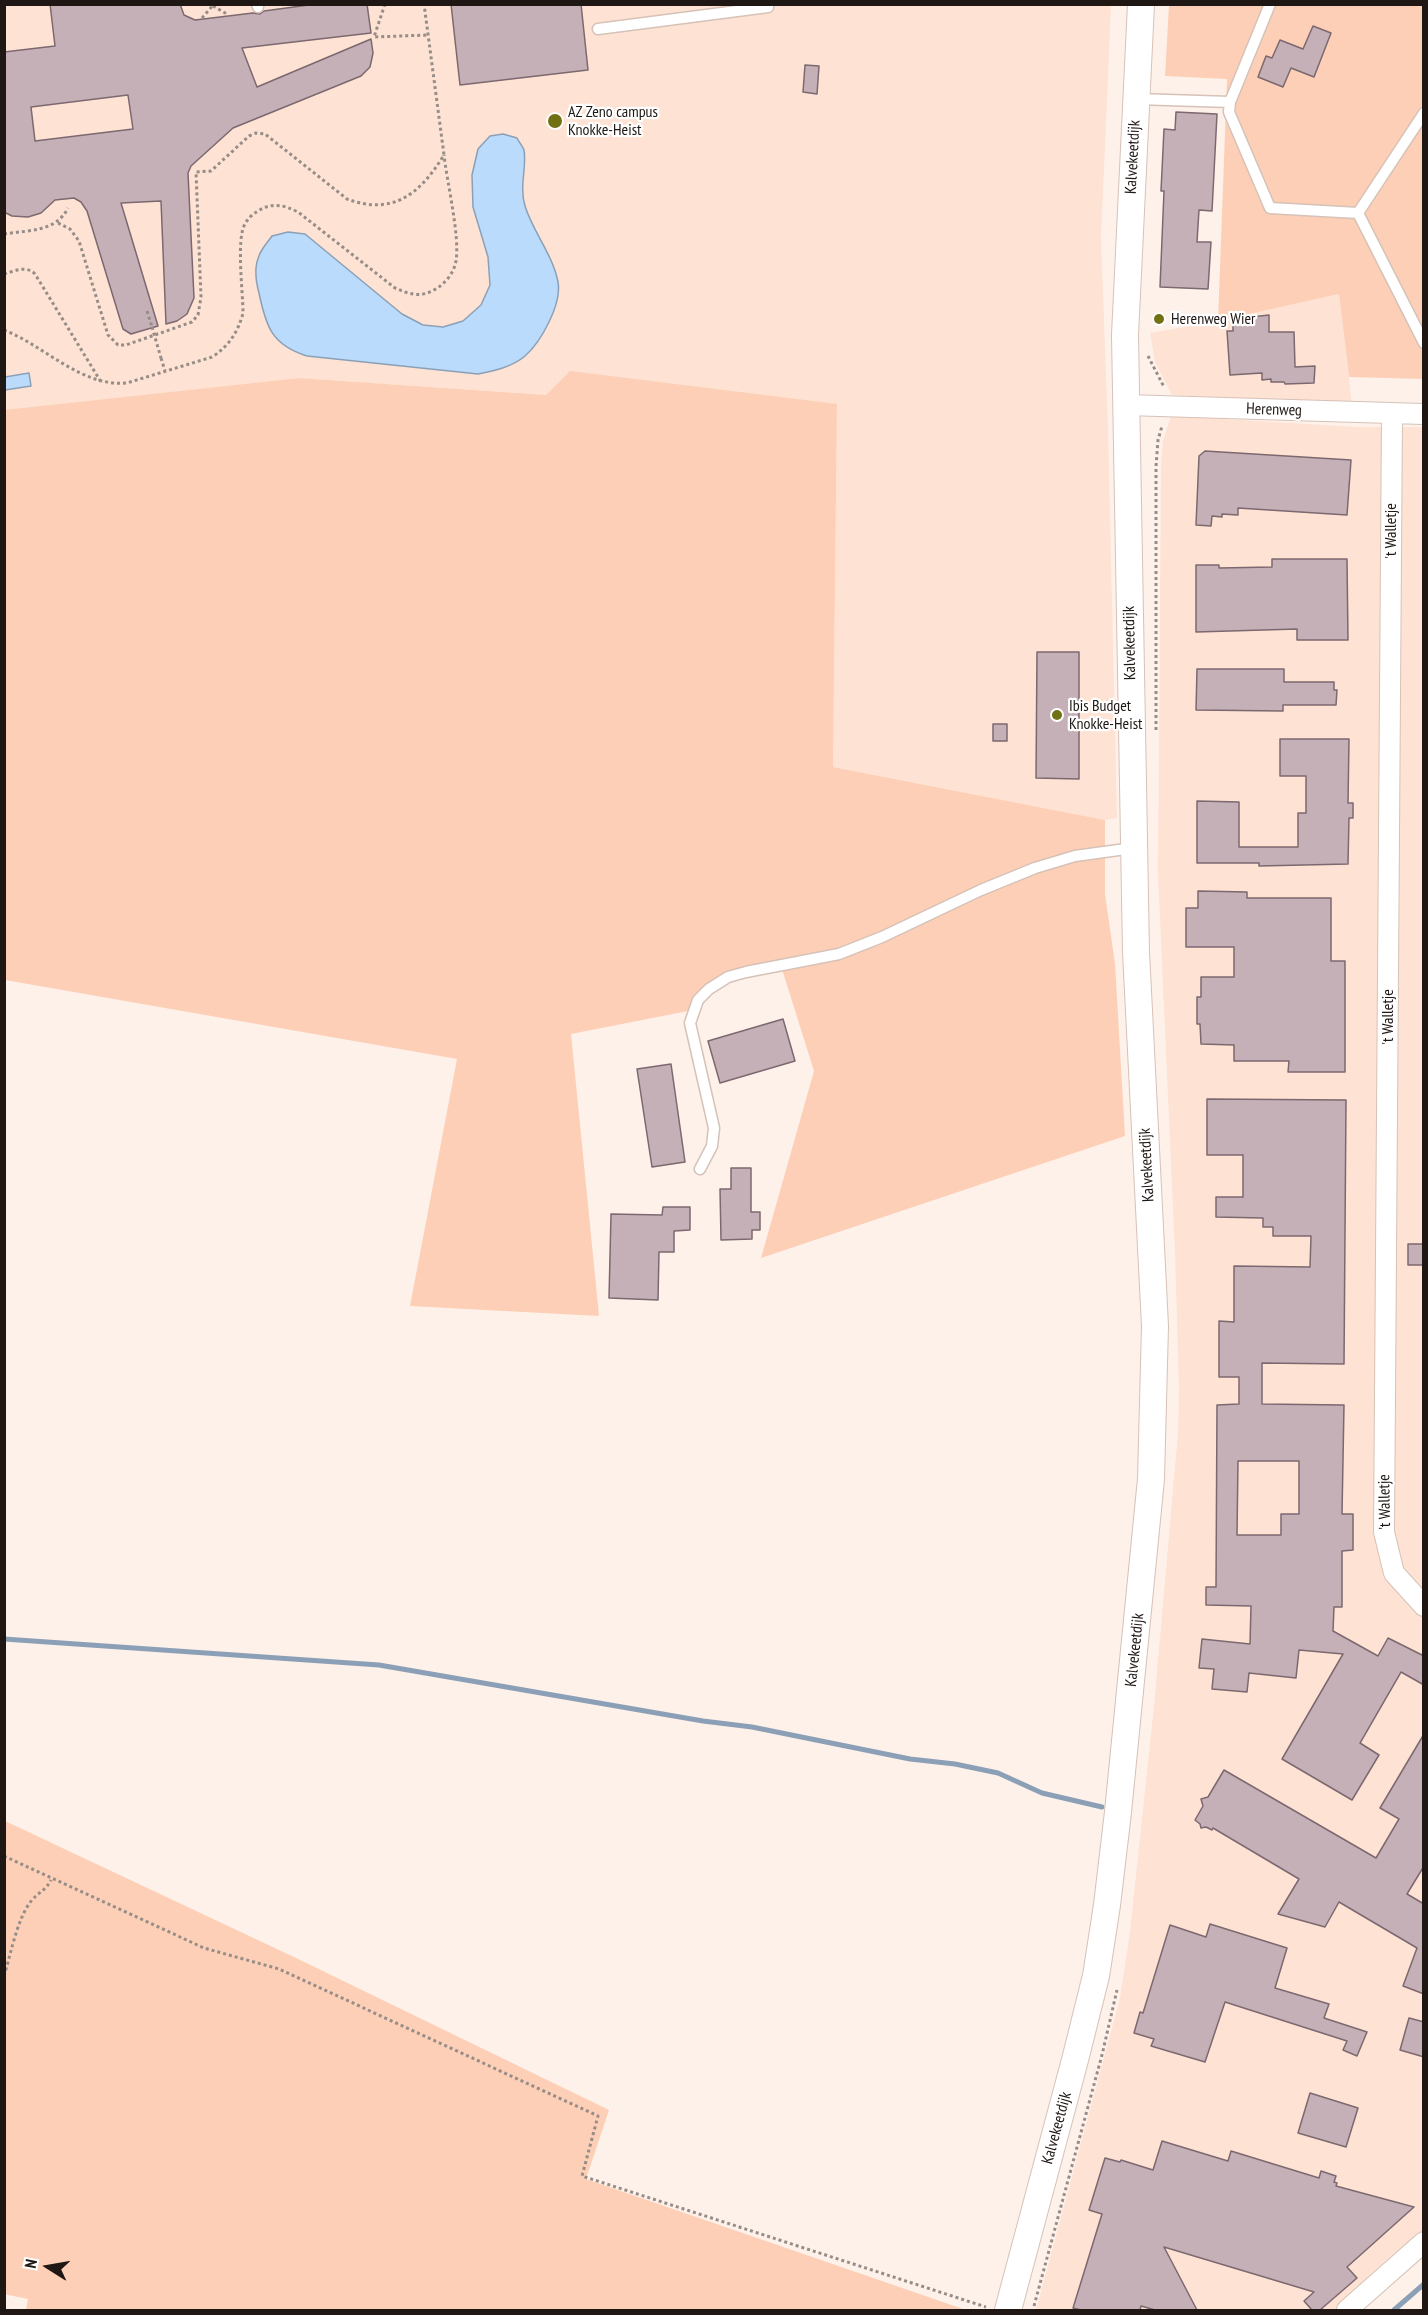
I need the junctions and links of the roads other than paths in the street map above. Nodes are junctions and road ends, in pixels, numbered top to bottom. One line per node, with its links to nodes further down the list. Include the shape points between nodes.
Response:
1 (768, 4): 4 (lane)
2 (1141, 4): 5 (street, Kalvekeetdijk)
3 (1270, 4): 6 (lane)
4 (598, 29)
5 (1136, 99): 6 (lane); 10 (street, Kalvekeetdijk)
6 (1230, 102): 8 (lane, via 1229,112 1270,207)
7 (1424, 113): 8 (lane)
8 (1358, 213): 9 (lane)
9 (1424, 343)
10 (1125, 405): 11 (street, Herenweg); 13 (street, Kalvekeetdijk)
11 (1392, 414): 12 (street, Herenweg); 15 (street, 't Walletje, via 1384,1532 1394,1573)
12 (1424, 414)
13 (1134, 848): 14 (lane, via 1076,856 1035,868 839,954 746,972 728,977 709,990 698,1000 690,1023 714,1128 712,1146); 17 (street, Kalvekeetdijk, via 1155,1326 1148,1523 1118,1812 1096,1976)
14 (700, 1169)
15 (1424, 1606)
16 (1424, 2242): 18 (street)
17 (1008, 2310)
18 (1347, 2310)

